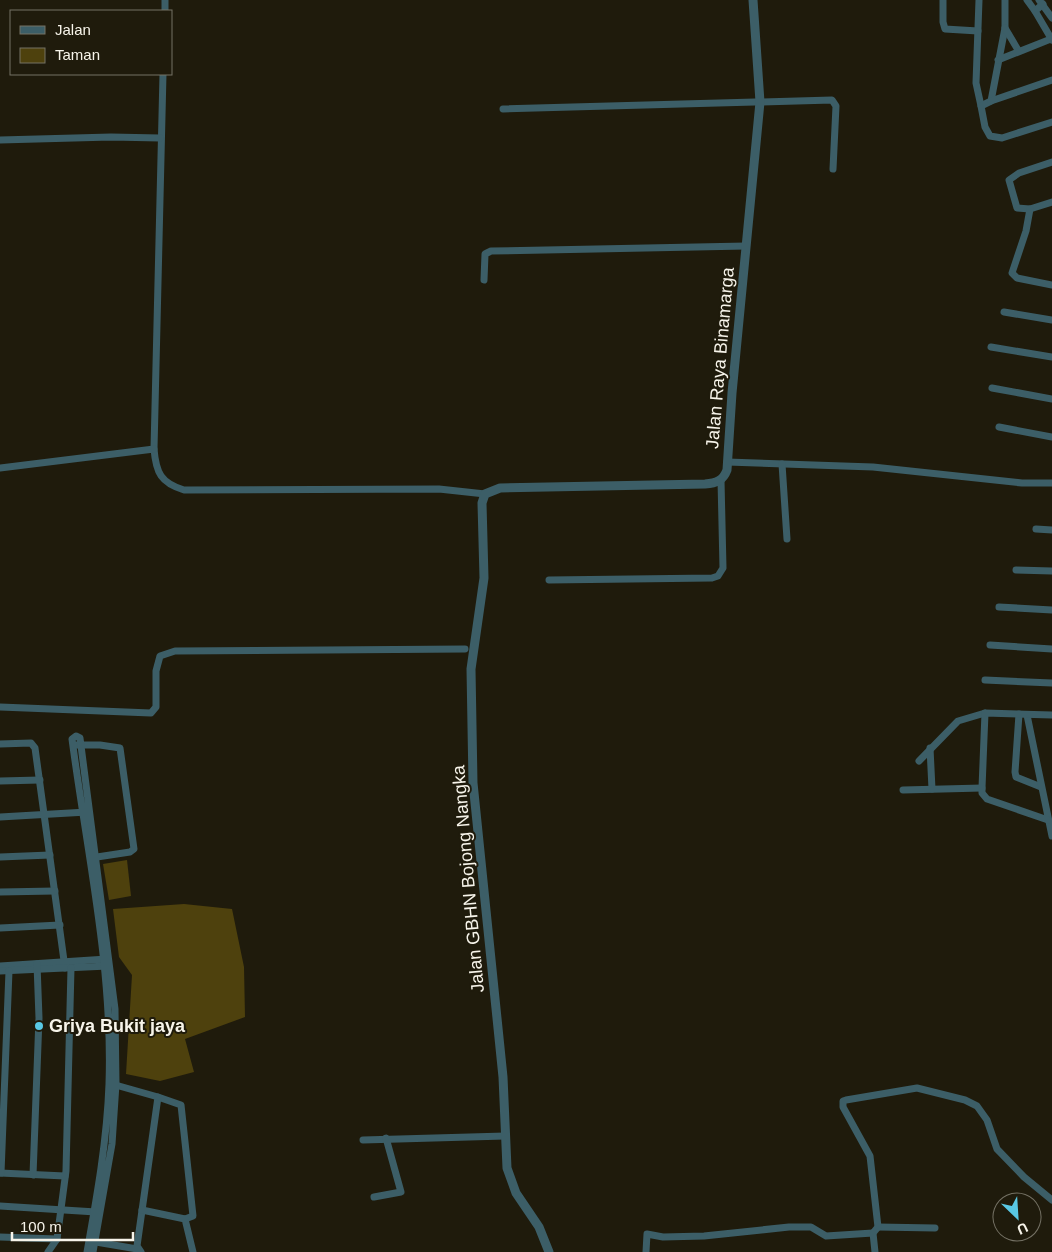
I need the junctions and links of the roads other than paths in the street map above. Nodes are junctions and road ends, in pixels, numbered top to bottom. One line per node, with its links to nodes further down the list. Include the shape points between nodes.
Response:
1 (753, 0): 17 (street, Jalan Raya Binamarga)
2 (943, 0): 10 (street, via 945,29)
3 (979, 0): 10 (street)
4 (1004, 0): 9 (street)
5 (1027, 0): 7 (street)
6 (1041, 2): 7 (street); 8 (street)
7 (1035, 11): 11 (street)
8 (1052, 18)
9 (1005, 28): 12 (street); 13 (street)
10 (978, 31): 18 (street, via 976,83)
11 (1052, 39): 12 (street)
12 (1018, 50): 13 (street)
13 (998, 60): 16 (street)
14 (162, 75): 21 (street)
15 (1052, 80): 16 (street)
16 (991, 101): 18 (street)
17 (760, 102): 19 (street); 24 (street, via 835,102); 27 (street, Jalan Raya Binamarga)
18 (981, 106): 20 (street, via 987,132 998,139)
19 (502, 109)
20 (1052, 122)
21 (160, 138): 22 (street); 38 (street)
22 (0, 140)
23 (1052, 162): 26 (street, via 1019,173 1009,180 1017,208)
24 (833, 169)
25 (1052, 202): 26 (street)
26 (1030, 210): 29 (street, via 1012,273 1017,278)
27 (746, 246): 28 (street, via 491,250 485,254); 39 (street, Jalan Raya Binamarga)
28 (484, 280)
29 (1051, 282)
30 (1004, 312): 31 (street)
31 (1052, 320)
32 (991, 347): 33 (street)
33 (1052, 358)
34 (992, 388): 35 (street)
35 (1052, 399)
36 (999, 427): 37 (street)
37 (1052, 437)
38 (154, 449): 41 (street); 44 (street, via 155,464 161,477 170,485 184,490 439,489)
39 (727, 462): 40 (street); 42 (street, Jalan Raya Binamarga, via 727,470)
40 (782, 464): 43 (street, via 873,467 1022,483); 47 (street)
41 (0, 468)
42 (721, 480): 44 (street, via 705,484 500,488); 50 (street, via 723,568 718,576)
43 (1052, 483)
44 (485, 494): 92 (street, Jalan GBHN Bojong Nangka, via 481,511 484,578 471,669 472,775 503,1077)
45 (1036, 529): 46 (street)
46 (1052, 530)
47 (787, 539)
48 (1016, 570): 49 (street)
49 (1052, 571)
50 (549, 580)
51 (999, 607): 52 (street)
52 (1052, 610)
53 (990, 645): 54 (street)
54 (1052, 648)
55 (465, 649): 58 (street, via 175,651 160,656 156,671 156,708 151,713)
56 (985, 680): 57 (street)
57 (1052, 683)
58 (0, 707)
59 (985, 713): 60 (street); 64 (street, via 958,720); 68 (street)
60 (1019, 714): 61 (street); 69 (street, via 1016,777)
61 (1027, 715): 62 (street); 69 (street)
62 (1052, 715)
63 (0, 744): 66 (street, via 34,744)
64 (930, 748): 65 (street); 70 (street)
65 (919, 761)
66 (40, 780): 67 (street); 73 (street)
67 (0, 781)
68 (982, 788): 70 (street); 75 (street, via 987,799)
69 (1041, 788): 75 (street)
70 (932, 789): 71 (street)
71 (903, 790)
72 (86, 812): 73 (street); 79 (street); 79 (street, via 77,745 120,748 134,849); 84 (street)
73 (45, 816): 74 (street); 77 (street)
74 (0, 818)
75 (1048, 820): 76 (street)
76 (1052, 836)
77 (50, 856): 78 (street); 80 (street)
78 (0, 857)
79 (97, 858): 84 (street)
80 (55, 890): 81 (street); 82 (street)
81 (0, 892)
82 (60, 925): 83 (street); 86 (street)
83 (0, 928)
84 (107, 963): 86 (street); 90 (street, via 115,1009)
85 (0, 966): 87 (street)
86 (67, 966): 87 (street); 97 (street)
87 (37, 967): 89 (street); 96 (street, via 39,1018)
88 (0, 971): 89 (street)
89 (9, 971): 95 (street)
90 (113, 1084): 91 (street); 103 (street, via 112,1144)
91 (158, 1097): 102 (street); 104 (street, via 181,1105 193,1216)
92 (505, 1136): 93 (street); 115 (street, Jalan GBHN Bojong Nangka, via 507,1168 512,1185 539,1227)
93 (386, 1138): 94 (street); 98 (street, via 401,1192)
94 (363, 1140)
95 (0, 1173): 96 (street)
96 (33, 1175): 97 (street)
97 (65, 1176): 101 (street)
98 (374, 1197)
99 (1052, 1200): 106 (street, via 997,1149 987,1120 977,1106 933,1091 901,1089 842,1103 870,1156)
100 (0, 1206): 101 (street)
101 (62, 1209): 103 (street); 108 (street)
102 (142, 1210): 104 (street); 110 (street)
103 (97, 1212): 109 (street); 112 (street)
104 (186, 1219): 114 (street)
105 (935, 1228): 106 (street)
106 (875, 1230): 116 (street, via 826,1236 811,1227 704,1236 647,1234); 117 (street)
107 (0, 1237): 108 (street)
108 (57, 1239): 111 (street)
109 (96, 1242): 110 (street); 113 (street)
110 (139, 1250)
111 (48, 1252)
112 (87, 1252)
113 (93, 1252)
114 (194, 1252)
115 (549, 1252)
116 (646, 1252)
117 (875, 1252)

